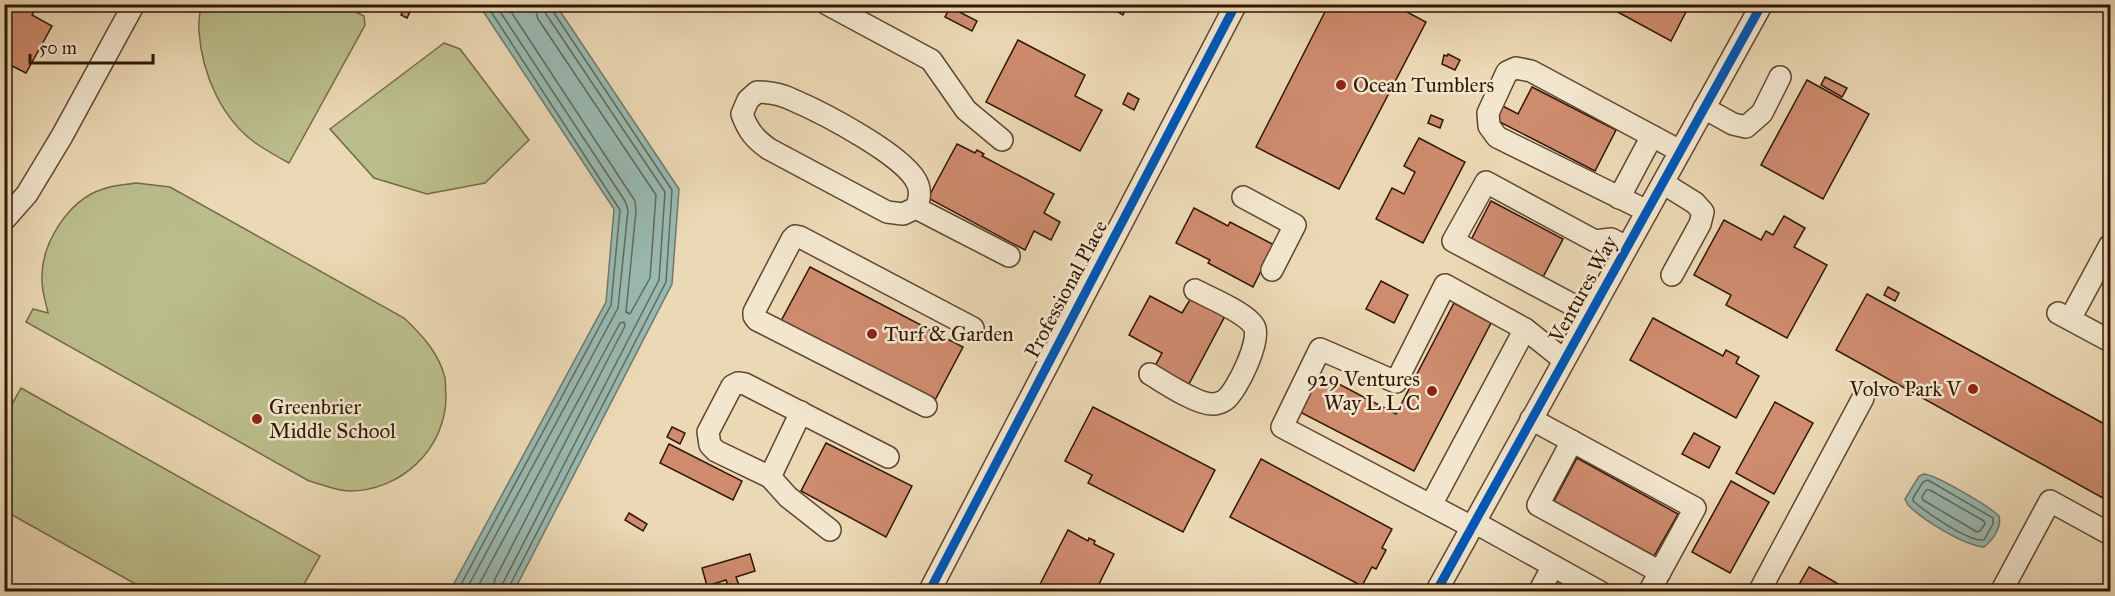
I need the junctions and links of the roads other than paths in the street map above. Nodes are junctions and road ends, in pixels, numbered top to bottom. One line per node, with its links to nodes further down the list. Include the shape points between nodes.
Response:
1 (134, 4): 15 (street, via 33,184)
2 (827, 4): 8 (street, via 932,60 966,110)
3 (1236, 4): 41 (street, Professional Place)
4 (1762, 4): 6 (street, Ventures Way)
5 (1780, 78): 6 (street, via 1762,113 1746,127 1732,124)
6 (1704, 108): 9 (street, Ventures Way)
7 (1652, 136): 9 (street); 12 (street); 12 (street, via 1530,71 1516,68 1507,72 1488,113 1489,126 1497,137)
8 (1002, 140)
9 (1680, 151): 10 (street, Ventures Way)
10 (1663, 183): 14 (street, Ventures Way); 20 (street, via 1695,203 1702,212 1700,224)
11 (1243, 197): 19 (street, via 1295,225)
12 (1619, 198): 14 (street)
13 (916, 208): 13 (street, via 903,214 887,212 769,149 747,129 742,114 748,100 757,92 792,99 896,158 918,183 921,196); 18 (street)
14 (1647, 211): 17 (street, Ventures Way)
15 (4, 220)
16 (2110, 245): 25 (street, via 2064,316)
17 (1627, 247): 22 (street, Ventures Way); 22 (street, via 1611,239 1595,241 1486,182 1453,241)
18 (1009, 256)
19 (1272, 270)
20 (1672, 275)
21 (1195, 290): 27 (street, via 1248,318 1255,327 1253,351 1233,390 1225,400 1204,403)
22 (1590, 314): 26 (street, Ventures Way)
23 (973, 328): 29 (street, via 800,237 792,239 754,312 756,320)
24 (1525, 329): 26 (street); 35 (street); 35 (street, via 1445,285 1396,382 1320,349 1282,427)
25 (2110, 341)
26 (1564, 360): 31 (street, Ventures Way)
27 (1150, 375)
28 (1863, 398): 46 (street)
29 (926, 406)
30 (801, 412): 33 (street); 34 (street); 34 (street, via 738,383 727,393 708,432 710,445 716,451)
31 (1531, 419): 32 (street); 36 (street, Ventures Way)
32 (1572, 441): 40 (street, via 1538,505); 40 (street, via 1695,507)
33 (888, 457)
34 (770, 477): 37 (street, via 788,497)
35 (1431, 505): 36 (street)
36 (1473, 524): 39 (street); 42 (street, Ventures Way)
37 (830, 530)
38 (2110, 534): 47 (street, via 2050,501)
39 (1553, 566): 43 (street); 44 (street)
40 (1660, 572): 45 (street)
41 (929, 591)
42 (1436, 591)
43 (1539, 591)
44 (1600, 591)
45 (1649, 591)
46 (1759, 591)
47 (2001, 591)

